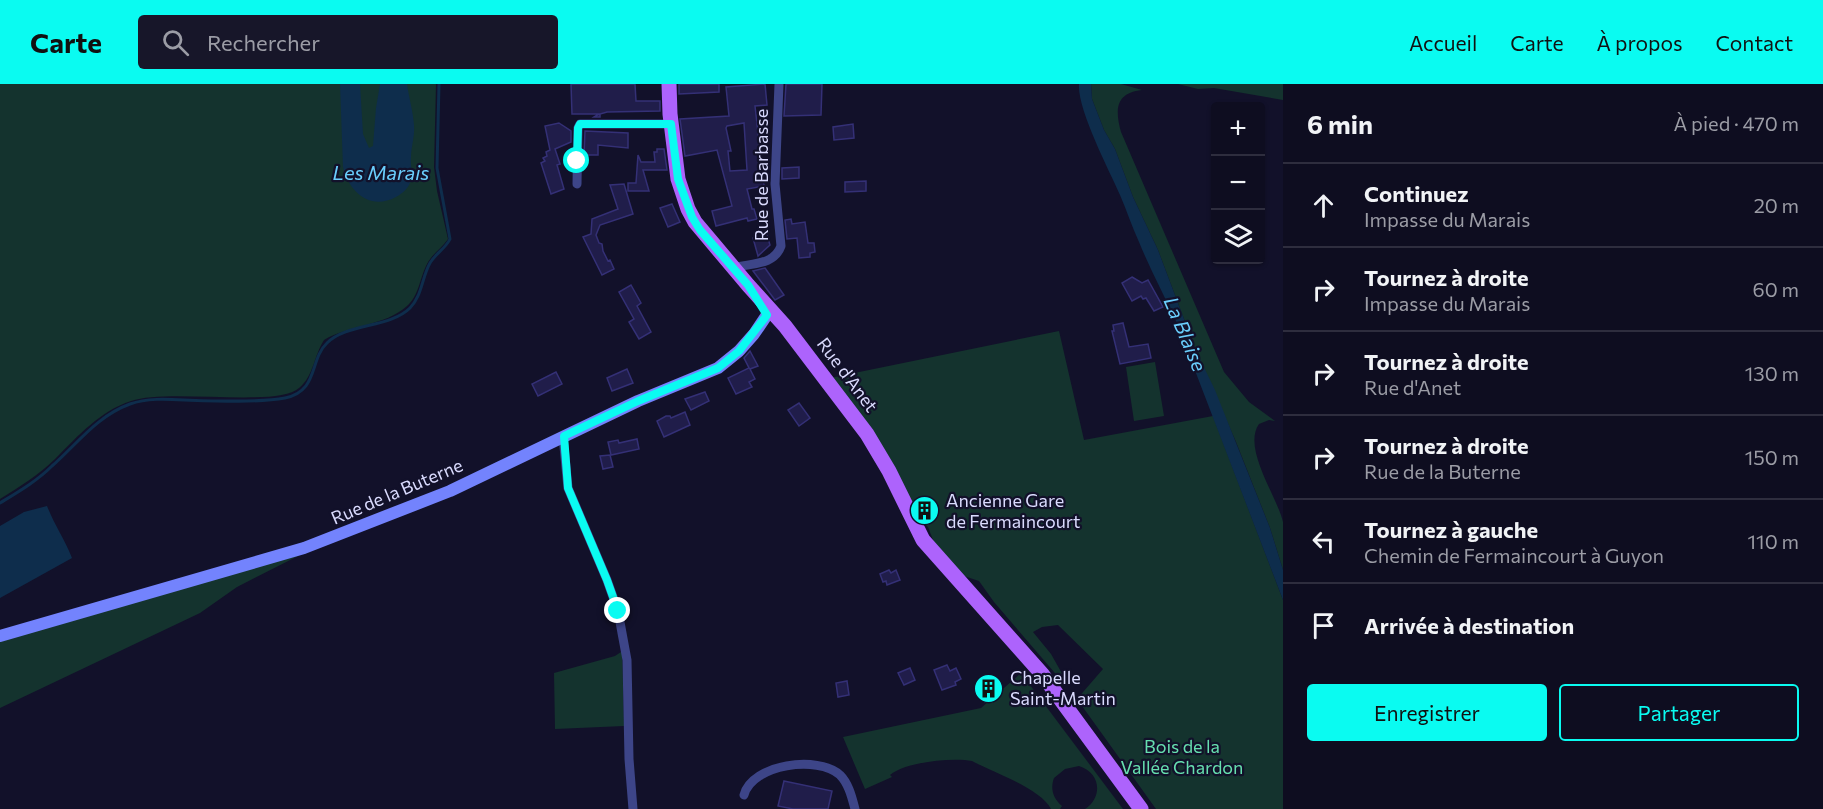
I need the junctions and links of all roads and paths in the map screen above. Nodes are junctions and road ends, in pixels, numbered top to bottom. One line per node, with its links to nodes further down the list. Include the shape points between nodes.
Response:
1 (669, 84): 3 (main road, Rue d'Anet)
2 (779, 84): 5 (street, Rue de Barbasse, via 775,184 781,246 770,260)
3 (671, 124): 4 (street, via 580,124); 5 (main road, Rue d'Anet, via 678,179 688,209 700,230)
4 (577, 184)
5 (733, 268): 6 (main road, Rue d'Anet)
6 (769, 312): 7 (street, Rue de la Buterne, via 739,351 718,368); 12 (main road, Rue d'Anet, via 867,434 928,546 1018,644)
7 (564, 436): 8 (street, Rue de la Buterne, via 450,491 323,542); 10 (street, via 572,502 618,611 627,660)
8 (0, 636)
9 (744, 795): 11 (street, via 750,782 766,772 818,765 842,776)
10 (633, 809)
11 (855, 809)
12 (1141, 809)

